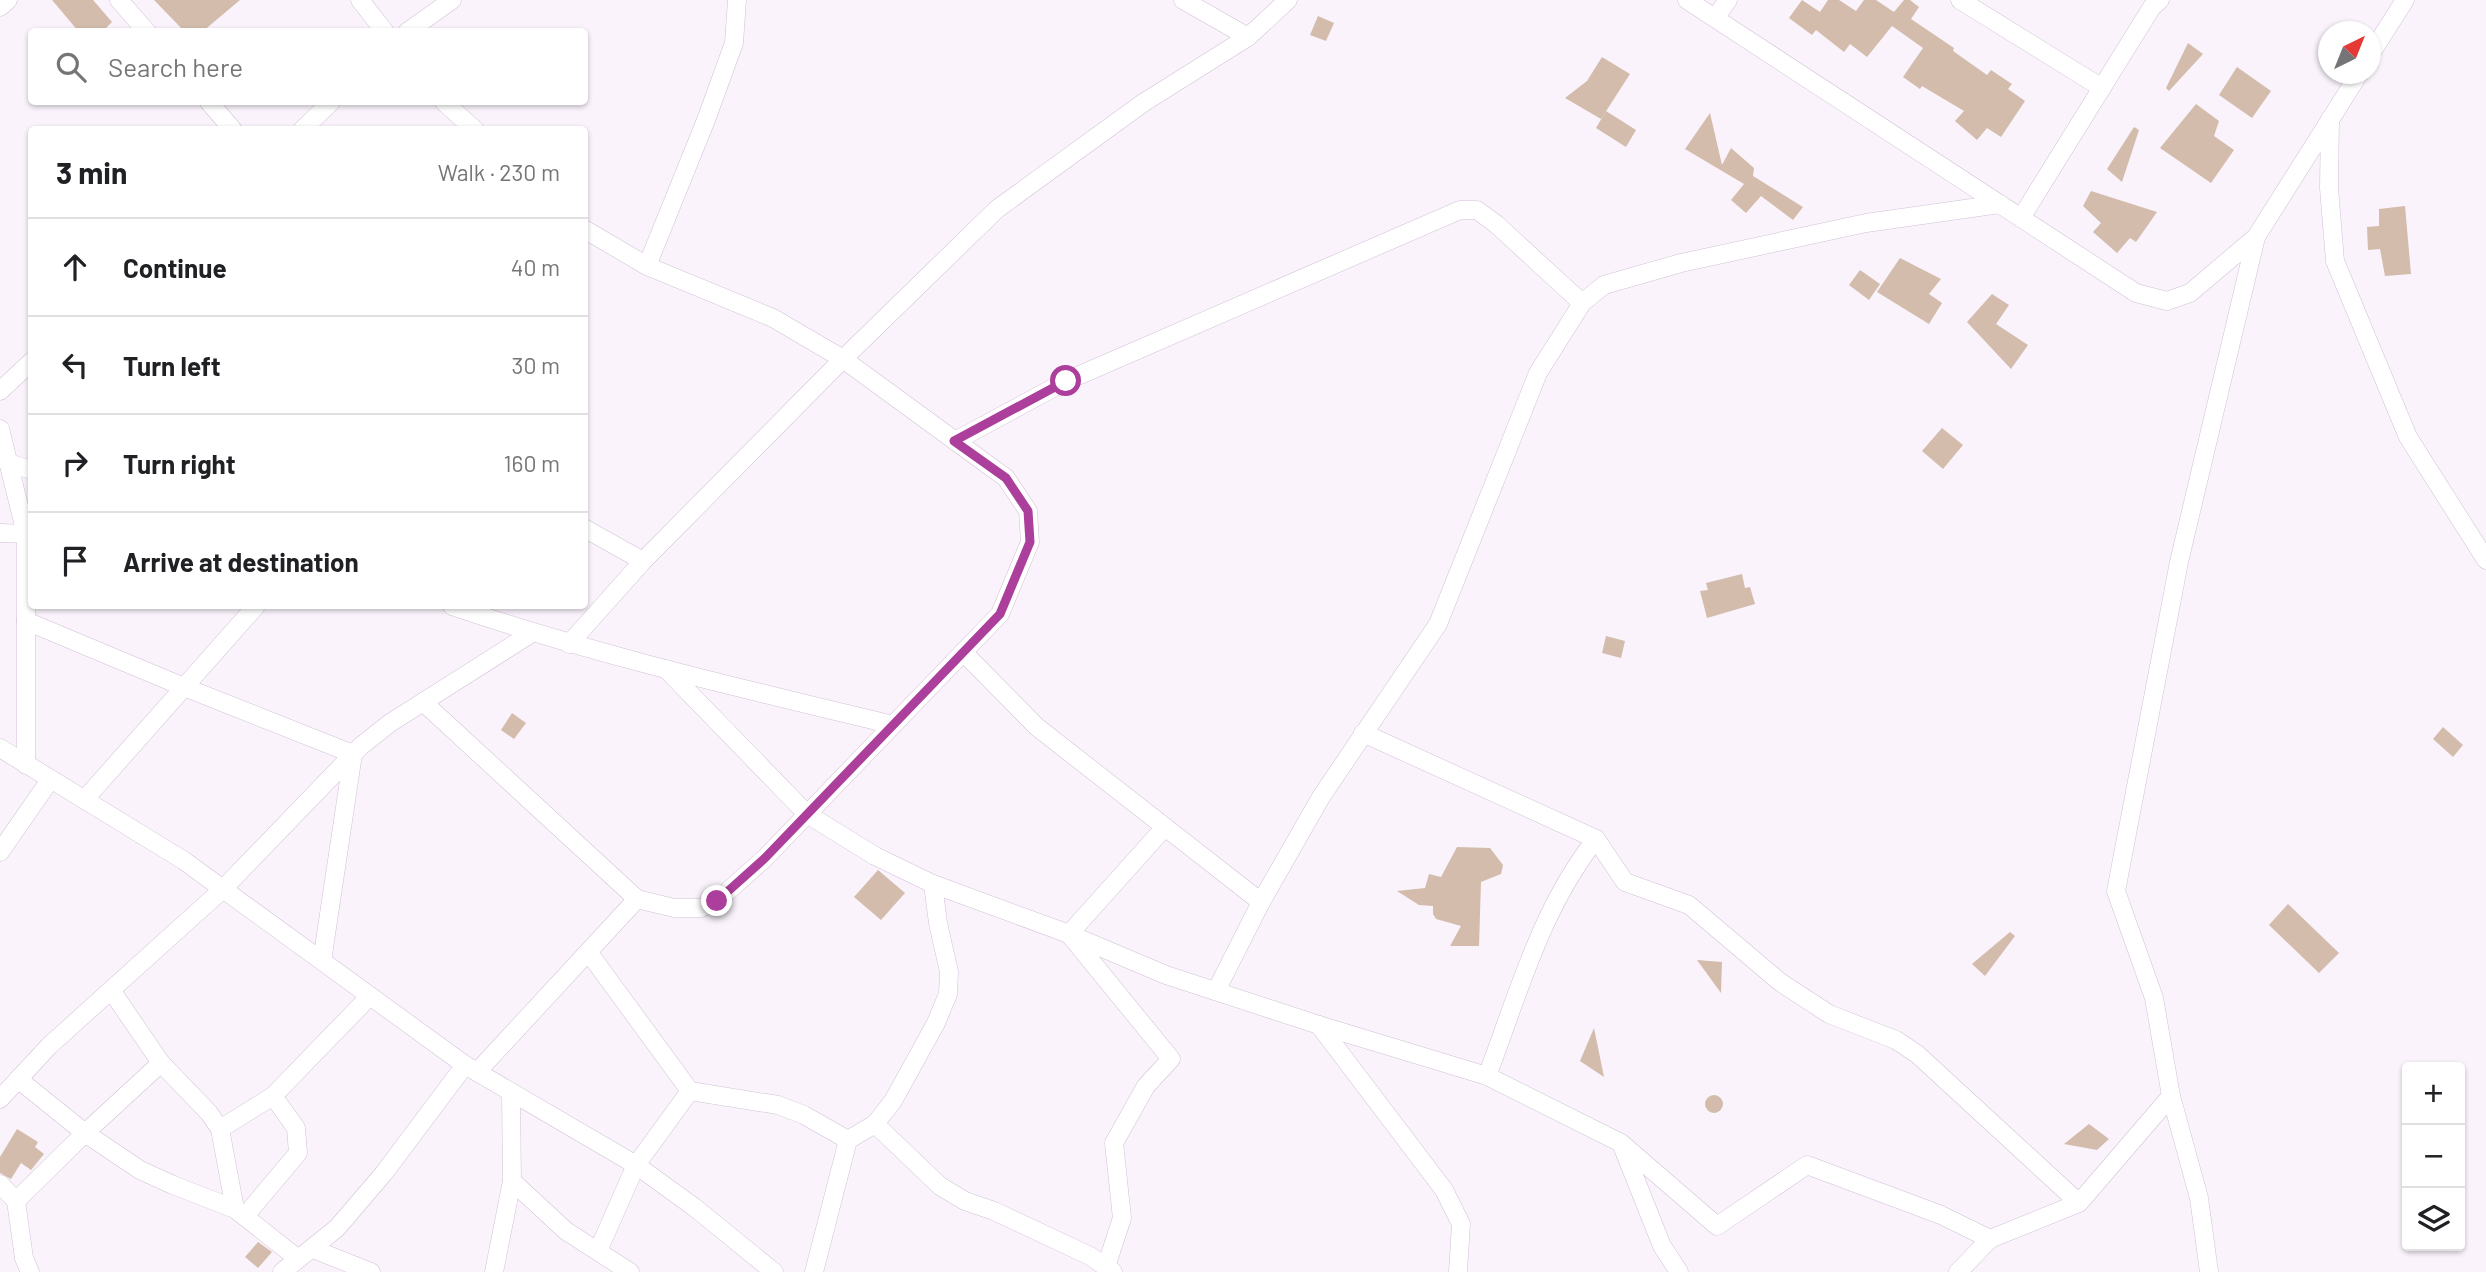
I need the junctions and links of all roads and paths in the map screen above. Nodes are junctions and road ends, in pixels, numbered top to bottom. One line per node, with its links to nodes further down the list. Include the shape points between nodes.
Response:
1 (8, 0): 13 (street)
2 (119, 0): 15 (street)
3 (360, 0): 16 (street)
4 (452, 0): 17 (street)
5 (737, 0): 33 (street, via 734,43)
6 (1183, 0): 18 (street)
7 (1289, 0): 18 (street)
8 (1687, 0): 14 (street)
9 (1728, 0): 14 (street)
10 (1961, 0): 21 (street)
11 (2160, 0): 21 (street)
12 (2405, 0): 19 (street)
13 (0, 7)
14 (1715, 18): 29 (street)
15 (144, 28)
16 (382, 28)
17 (413, 28)
18 (1248, 37): 35 (street, via 1143,103 997,209)
19 (2381, 39)
20 (2353, 84): 25 (street)
21 (2102, 88): 30 (street)
22 (212, 105): 26 (street)
23 (328, 105): 27 (street)
24 (447, 105): 28 (street)
25 (2330, 119): 32 (street); 45 (street, via 2335,261 2408,437)
26 (230, 126)
27 (306, 126)
28 (471, 126)
29 (2000, 204): 30 (street); 34 (street, via 1866,223 1681,263 1604,285)
30 (2021, 218): 32 (street, via 2136,293 2167,301 2190,293)
31 (588, 237): 33 (street)
32 (2256, 237): 86 (street, via 2179,562 2116,891 2154,998)
33 (646, 266): 35 (street, via 773,318)
34 (1582, 303): 39 (street, via 1496,224 1477,210 1460,210 1066,381); 57 (street, via 1538,373 1438,624)
35 (843, 359): 39 (street); 46 (street)
36 (28, 365): 37 (street)
37 (0, 391)
38 (0, 429): 40 (street)
39 (954, 441): 52 (street, via 1006,478 1028,511 1030,542 1000,614)
40 (8, 463): 41 (street); 44 (street)
41 (28, 469)
42 (588, 530): 46 (street)
43 (0, 533): 44 (street)
44 (26, 534): 49 (street)
45 (2486, 560)
46 (643, 561): 51 (street)
47 (253, 609): 54 (street)
48 (461, 609): 50 (street)
49 (26, 621): 54 (street); 60 (street)
50 (532, 633): 51 (street); 55 (street)
51 (569, 643): 53 (street)
52 (963, 652): 56 (street); 64 (street, via 1037,727)
53 (666, 669): 56 (street); 63 (street)
54 (184, 687): 59 (street); 62 (street)
55 (423, 702): 59 (street); 70 (street)
56 (892, 725): 63 (street)
57 (1363, 733): 66 (street); 71 (street)
58 (0, 748): 60 (street)
59 (353, 754): 69 (street); 74 (street)
60 (26, 765): 61 (street)
61 (50, 780): 62 (street); 65 (street)
62 (85, 799): 69 (street)
63 (807, 814): 68 (street, via 875,856); 70 (street, via 717,901 701,908 674,908)
64 (1165, 827): 71 (street); 72 (street)
65 (6, 831): 67 (street)
66 (1596, 839): 81 (street, via 1552,907); 97 (street, via 1625,882 1689,905 1780,982 1829,1014 1896,1040 1917,1054)
67 (0, 852)
68 (933, 884): 72 (street); 88 (street, via 949,972 948,994 893,1101)
69 (223, 889): 74 (street); 75 (street)
70 (637, 899): 73 (street)
71 (1261, 902): 76 (street)
72 (1069, 933): 76 (street); 102 (street, via 1171,1059 1146,1086 1114,1143 1122,1218)
73 (589, 953): 80 (street); 83 (street)
74 (322, 961): 77 (street)
75 (111, 990): 79 (street); 82 (street)
76 (1216, 991): 78 (street)
77 (370, 996): 80 (street); 85 (street)
78 (1319, 1025): 81 (street); 110 (street, via 1444,1190 1461,1224)
79 (161, 1063): 89 (street); 90 (street)
80 (471, 1069): 84 (street); 101 (street, via 337,1228)
81 (1487, 1076): 92 (street)
82 (18, 1079): 87 (street); 90 (street)
83 (690, 1091): 91 (street, via 778,1104); 93 (street)
84 (511, 1092): 93 (street); 94 (street)
85 (274, 1096): 89 (street); 98 (street, via 296,1128 298,1153)
86 (2171, 1096): 97 (street); 113 (street, via 2199,1198)
87 (0, 1099)
88 (875, 1124): 91 (street); 102 (street, via 940,1186)
89 (220, 1129): 98 (street)
90 (85, 1133): 96 (street); 98 (street, via 140,1170)
91 (848, 1140): 109 (street)
92 (1621, 1143): 99 (street, via 1717,1226 1807,1165 1941,1215); 111 (street, via 1662,1246)
93 (636, 1165): 100 (street); 108 (street)
94 (512, 1181): 100 (street, via 566,1231); 106 (street)
95 (0, 1184): 96 (street)
96 (16, 1201): 103 (street)
97 (2079, 1203): 99 (street)
98 (240, 1212): 101 (street)
99 (1990, 1239): 112 (street)
100 (598, 1251): 107 (street)
101 (305, 1254): 104 (street); 105 (street)
102 (1110, 1270)
103 (30, 1272)
104 (282, 1272)
105 (371, 1272)
106 (494, 1272)
107 (630, 1272)
108 (774, 1272)
109 (814, 1272)
110 (1458, 1272)
111 (1679, 1272)
112 (1958, 1272)
113 (2209, 1272)

